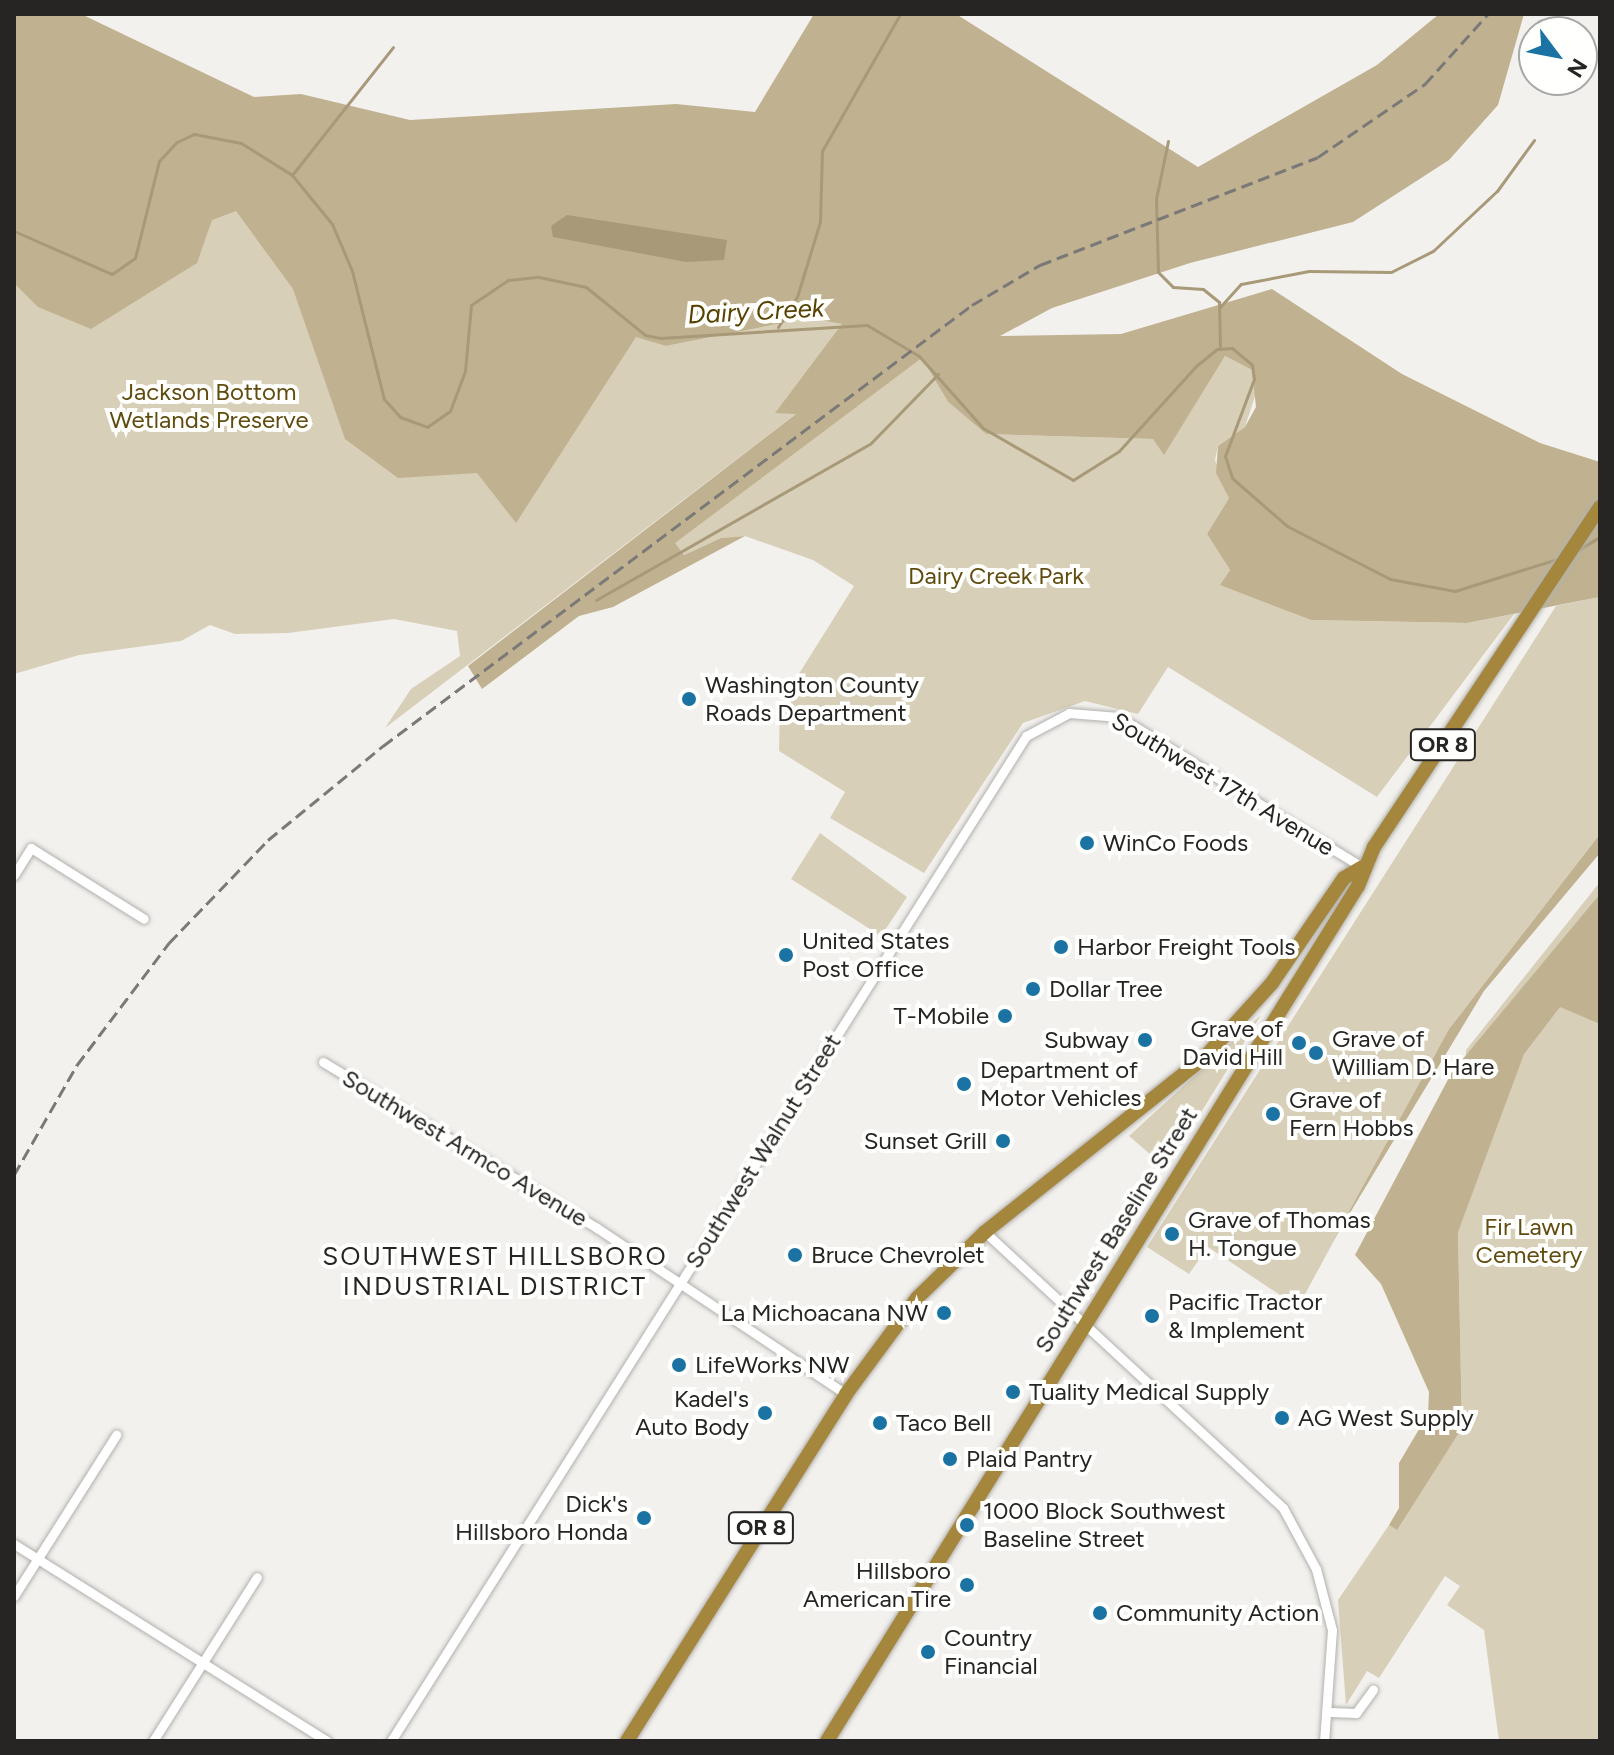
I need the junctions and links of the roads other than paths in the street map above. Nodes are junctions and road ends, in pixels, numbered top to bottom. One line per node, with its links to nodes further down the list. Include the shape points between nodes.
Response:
1 (1598, 511): 3 (highway, Southwest Baseline Street / OR 8)
2 (1082, 711): 3 (street, Southwest 17th Avenue, via 1128,721); 8 (street, Southwest Walnut Street, via 1040,725 1014,752)
3 (1362, 867): 7 (highway, OR 8, via 1344,878 1272,983 1204,1058); 9 (highway, Southwest Baseline Street / OR 8, via 1352,897)
4 (14, 875): 5 (street, via 31,848)
5 (144, 919)
6 (323, 1062): 8 (street, Southwest Armco Avenue)
7 (985, 1232): 9 (street); 10 (highway, OR 8, via 917,1298)
8 (678, 1286): 10 (street, Southwest Armco Avenue); 21 (street, Southwest Walnut Street)
9 (1084, 1323): 18 (street, via 1237,1457 1283,1508 1316,1569 1332,1630); 23 (highway, Southwest Baseline Street / OR 8)
10 (846, 1394): 22 (highway, OR 8)
11 (116, 1435): 13 (street)
12 (14, 1544): 13 (street)
13 (37, 1559): 15 (street); 16 (street)
14 (257, 1577): 16 (street)
15 (14, 1596)
16 (203, 1663): 19 (street); 20 (street)
17 (1373, 1690): 18 (street, via 1356,1713)
18 (1330, 1712): 24 (street)
19 (153, 1741)
20 (327, 1741)
21 (391, 1741)
22 (627, 1741)
23 (827, 1741)
24 (1324, 1741)

